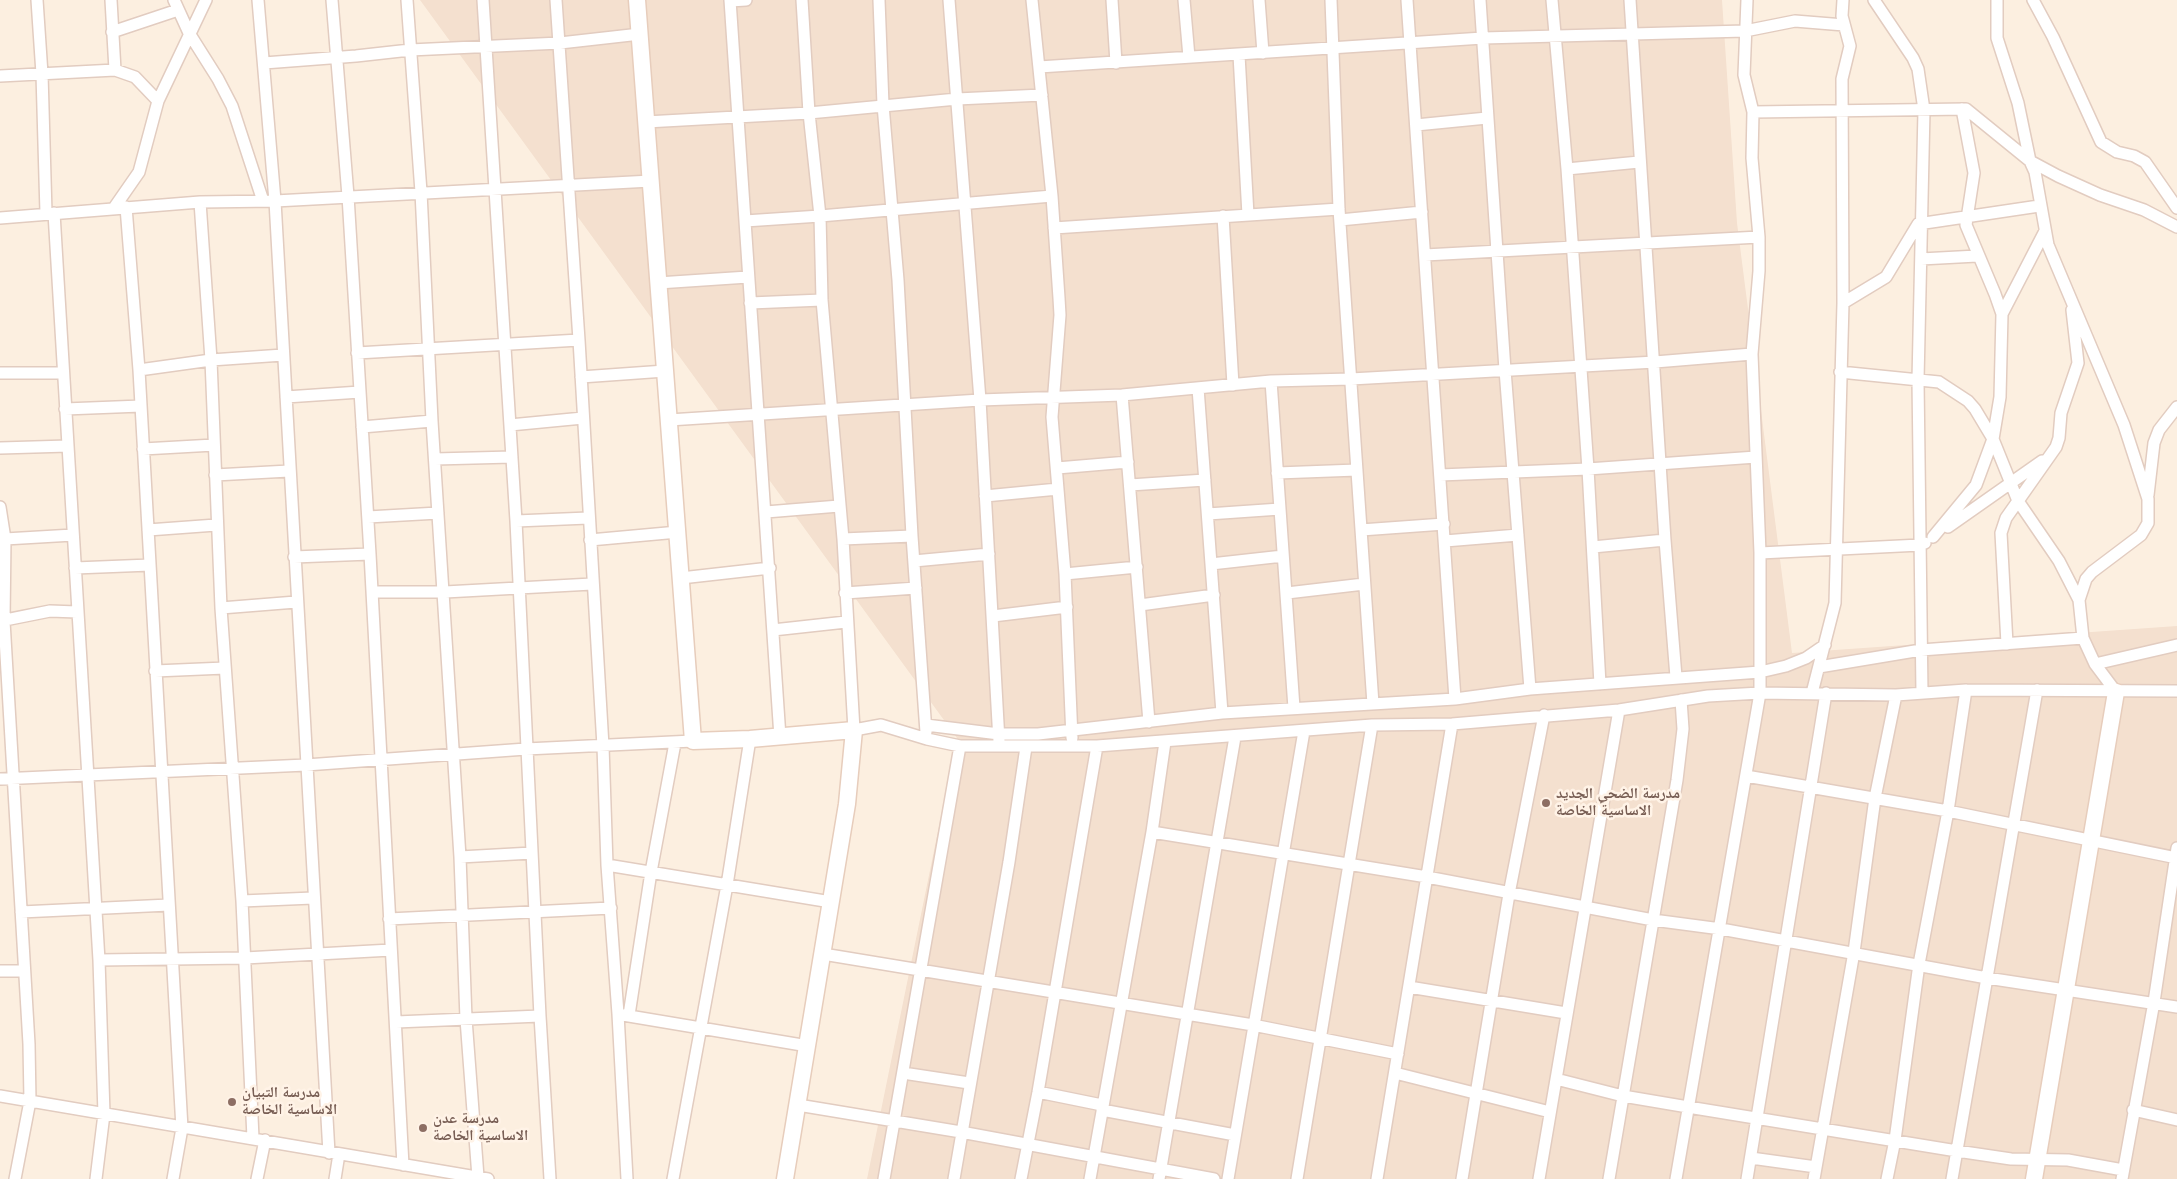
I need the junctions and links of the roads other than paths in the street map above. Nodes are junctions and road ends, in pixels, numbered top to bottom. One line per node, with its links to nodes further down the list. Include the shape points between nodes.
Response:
1 (37, 0): 51 (street)
2 (111, 0): 32 (street)
3 (206, 0): 33 (street)
4 (258, 0): 48 (street)
5 (332, 0): 45 (street)
6 (406, 0): 42 (street)
7 (483, 0): 40 (street)
8 (556, 0): 38 (street)
9 (637, 0): 35 (main road)
10 (746, 0): 28 (street)
11 (802, 0): 61 (street)
12 (879, 0): 56 (street)
13 (949, 0): 54 (street)
14 (1032, 0): 49 (street)
15 (1112, 0): 47 (street)
16 (1184, 0): 46 (street)
17 (1259, 0): 43 (street)
18 (1331, 0): 41 (street)
19 (1407, 0): 39 (street)
20 (1480, 0): 37 (street)
21 (1552, 0): 36 (street)
22 (1630, 0): 34 (street)
23 (1747, 0): 31 (street)
24 (1843, 0): 30 (street)
25 (1874, 0): 58 (street, via 1913,58)
26 (1997, 0): 66 (street, via 1997,38 2018,103)
27 (2033, 0): 81 (street, via 2101,142 2145,162)
28 (730, 1): 62 (street)
29 (176, 5): 32 (street); 33 (street)
30 (1844, 25): 31 (street, via 1795,21); 60 (street, via 1850,46 1842,79)
31 (1745, 31): 34 (street); 59 (street, via 1744,75)
32 (112, 32): 50 (street)
33 (189, 33): 55 (street); 75 (street, via 232,106)
34 (1632, 33): 36 (street); 67 (street)
35 (640, 34): 38 (street); 64 (main road)
36 (1554, 35): 37 (street); 68 (street)
37 (1484, 38): 39 (street); 63 (street)
38 (560, 43): 40 (street); 70 (street)
39 (1409, 43): 41 (street); 65 (street)
40 (487, 46): 42 (street); 71 (street)
41 (1335, 48): 43 (street); 85 (street)
42 (410, 50): 45 (street); 72 (street)
43 (1263, 53): 44 (street)
44 (1239, 55): 46 (street); 86 (street)
45 (336, 58): 48 (street); 73 (street)
46 (1189, 58): 47 (street)
47 (1116, 62): 49 (street)
48 (264, 63): 75 (street)
49 (1039, 67): 53 (street)
50 (115, 70): 51 (street); 55 (street, via 135,77)
51 (42, 74): 52 (street); 84 (street)
52 (0, 76)
53 (1042, 95): 54 (street); 74 (street)
54 (957, 99): 56 (street); 77 (street)
55 (158, 102): 80 (street, via 139,172)
56 (883, 105): 61 (street); 82 (street)
57 (1962, 108): 58 (street); 66 (street); 89 (street, via 1974,173)
58 (1924, 110): 60 (street); 92 (street)
59 (1752, 112): 60 (street); 96 (street, via 1752,158)
60 (1842, 112): 107 (street)
61 (809, 113): 62 (street); 87 (street)
62 (739, 117): 64 (street); 91 (street)
63 (1487, 118): 65 (street); 99 (street)
64 (646, 122): 69 (main road)
65 (1416, 125): 83 (street)
66 (2030, 161): 78 (street, via 2035,172); 93 (street, via 2100,195 2144,210)
67 (1639, 162): 68 (street); 97 (street)
68 (1567, 169): 98 (street)
69 (651, 181): 70 (street); 104 (main road)
70 (568, 186): 71 (street); 110 (street)
71 (493, 189): 72 (street); 111 (street)
72 (420, 192): 73 (street); 112 (street)
73 (348, 196): 75 (street); 113 (street)
74 (1052, 196): 77 (street); 94 (street)
75 (269, 201): 76 (street); 115 (street)
76 (200, 202): 79 (street); 116 (street)
77 (964, 203): 82 (street); 136 (street)
78 (2039, 206): 89 (street); 95 (street)
79 (126, 207): 80 (street); 119 (street)
80 (114, 208): 84 (street)
81 (2177, 208)
82 (892, 210): 87 (street); 137 (street)
83 (1422, 212): 85 (street); 100 (street)
84 (50, 213): 90 (street); 124 (street)
85 (1340, 214): 86 (street); 127 (street)
86 (1248, 215): 88 (street)
87 (820, 216): 91 (street); 106 (street)
88 (1223, 216): 94 (street); 130 (street)
89 (1966, 217): 92 (street); 101 (street)
90 (0, 218)
91 (745, 221): 103 (street)
92 (1922, 222): 102 (street); 107 (street, via 1915,228 1886,277)
93 (2177, 226)
94 (1054, 228): 135 (street, via 1060,315)
95 (2045, 231): 105 (street); 109 (street)
96 (1759, 237): 97 (street); 114 (street)
97 (1644, 243): 98 (street); 117 (street)
98 (1572, 246): 99 (street); 118 (street)
99 (1497, 251): 100 (street); 120 (street)
100 (1425, 255): 125 (street)
101 (1977, 256): 102 (street); 109 (street)
102 (1921, 259): 128 (street)
103 (748, 276): 104 (street); 108 (street)
104 (658, 283): 121 (main road)
105 (2071, 296): 153 (street, via 2078,363 2061,413 2056,447); 172 (street, via 2124,425)
106 (822, 300): 108 (street); 141 (street)
107 (1843, 303): 122 (street)
108 (750, 304): 142 (street)
109 (2002, 314): 148 (street, via 2000,397)
110 (579, 340): 111 (street); 126 (street)
111 (504, 343): 112 (street); 146 (street)
112 (430, 347): 113 (street); 145 (street)
113 (357, 353): 132 (street)
114 (1752, 354): 117 (street); 155 (street)
115 (283, 355): 116 (street); 134 (street)
116 (211, 360): 119 (street); 149 (street)
117 (1654, 362): 118 (street); 158 (street)
118 (1580, 365): 120 (street); 160 (street)
119 (139, 370): 138 (street)
120 (1505, 370): 125 (street); 164 (street)
121 (665, 371): 126 (street); 144 (main road)
122 (1840, 372): 128 (street); 199 (street)
123 (0, 373): 124 (street)
124 (62, 374): 140 (street)
125 (1433, 374): 127 (street); 166 (street)
126 (581, 377): 143 (street)
127 (1351, 380): 129 (street); 161 (street)
128 (1918, 380): 148 (street, via 1945,385 1968,401); 197 (street)
129 (1271, 382): 130 (street); 163 (street)
130 (1233, 385): 131 (street)
131 (1198, 388): 133 (street); 167 (street)
132 (360, 392): 134 (street); 147 (street)
133 (1122, 395): 135 (street); 157 (street)
134 (286, 397): 162 (street)
135 (1053, 399): 136 (street); 159 (street)
136 (980, 400): 137 (street); 171 (street)
137 (904, 405): 141 (street); 190 (street)
138 (140, 406): 140 (street); 152 (street)
139 (2177, 407): 172 (street, via 2159,430 2154,443)
140 (65, 409): 150 (street)
141 (832, 411): 142 (street); 174 (street)
142 (760, 415): 144 (street); 177 (street)
143 (583, 418): 146 (street); 181 (street)
144 (669, 420): 187 (main road)
145 (432, 421): 147 (street); 156 (street)
146 (510, 424): 154 (street)
147 (362, 427): 180 (street)
148 (1993, 439): 168 (street); 191 (street, via 1973,490)
149 (214, 445): 152 (street); 165 (street)
150 (68, 446): 151 (street); 189 (street)
151 (0, 448)
152 (143, 449): 185 (street)
153 (2049, 456): 168 (street); 173 (street)
154 (512, 457): 156 (street); 182 (street)
155 (1756, 458): 158 (street); 200 (street)
156 (435, 459): 178 (street)
157 (1128, 462): 159 (street); 169 (street)
158 (1660, 463): 160 (street); 195 (street)
159 (1057, 468): 170 (street)
160 (1588, 469): 164 (street); 198 (street)
161 (1357, 470): 163 (street); 186 (street)
162 (289, 471): 165 (street); 204 (street)
163 (1277, 473): 176 (street)
164 (1514, 473): 166 (street); 188 (street)
165 (215, 475): 184 (street)
166 (1440, 475): 183 (street)
167 (1205, 480): 169 (street); 179 (street)
168 (2010, 482): 173 (street); 191 (street)
169 (1130, 485): 208 (street)
170 (1058, 490): 171 (street); 211 (street)
171 (985, 496): 202 (street)
172 (2148, 499): 222 (street, via 2148,523 2141,535 2092,572)
173 (2018, 501): 222 (street, via 2059,562); 233 (street, via 2006,518 2001,533)
174 (839, 506): 177 (street); 193 (street)
175 (0, 507): 192 (street)
176 (1280, 510): 179 (street); 203 (street)
177 (766, 512): 210 (street)
178 (438, 513): 180 (street); 218 (street)
179 (1208, 514): 206 (street)
180 (368, 517): 201 (street)
181 (588, 518): 182 (street); 194 (street)
182 (516, 521): 215 (street)
183 (1444, 524): 186 (street); 196 (street)
184 (216, 525): 185 (street); 226 (street)
185 (148, 530): 207 (street)
186 (1361, 530): 214 (street)
187 (678, 532): 194 (street); 212 (main road)
188 (1518, 534): 196 (street); 244 (street)
189 (73, 535): 192 (street); 209 (street)
190 (912, 536): 193 (street); 205 (street)
191 (1933, 537): 197 (street)
192 (5, 539): 229 (street)
193 (843, 539): 219 (street)
194 (590, 540): 213 (street)
195 (1665, 540): 198 (street); 242 (street)
196 (1445, 541): 254 (street)
197 (1920, 545): 199 (street); 236 (street)
198 (1592, 547): 243 (street)
199 (1838, 550): 200 (street); 234 (street, via 1836,603)
200 (1760, 553): 241 (street)
201 (370, 554): 204 (street); 217 (street)
202 (989, 554): 205 (street); 228 (street)
203 (1284, 556): 206 (street); 220 (street)
204 (294, 557): 223 (street)
205 (914, 561): 216 (street)
206 (1211, 564): 221 (street)
207 (150, 565): 209 (street); 240 (street)
208 (1137, 567): 211 (street); 224 (street)
209 (75, 568): 227 (street)
210 (770, 568): 212 (street); 231 (street)
211 (1065, 574): 225 (street)
212 (681, 578): 273 (main road)
213 (592, 584): 215 (street); 276 (street)
214 (1364, 584): 220 (street); 256 (street)
215 (518, 588): 218 (street); 282 (street)
216 (916, 588): 219 (street); 263 (street)
217 (372, 592): 218 (street); 284 (street)
218 (445, 592): 283 (street)
219 (845, 593): 230 (street)
220 (1287, 593): 257 (street)
221 (1214, 595): 224 (street); 259 (street)
222 (2079, 600): 232 (street)
223 (296, 602): 226 (street); 285 (street)
224 (1140, 605): 261 (street)
225 (1067, 607): 228 (street); 267 (street)
226 (221, 608): 239 (street)
227 (78, 612): 229 (street, via 50,611); 288 (street)
228 (993, 616): 268 (street)
229 (2, 621): 291 (street)
230 (846, 622): 231 (street); 265 (street)
231 (773, 630): 270 (street)
232 (2083, 638): 233 (street); 237 (street)
233 (2006, 644): 236 (street)
234 (1825, 645): 238 (street); 241 (street, via 1806,658)
235 (2177, 645): 237 (street)
236 (1921, 650): 238 (street); 252 (street)
237 (2095, 664): 248 (street)
238 (1819, 667): 250 (street)
239 (225, 668): 240 (street); 286 (street)
240 (155, 671): 287 (street)
241 (1760, 672): 242 (street); 249 (street)
242 (1676, 677): 243 (street)
243 (1600, 684): 244 (street)
244 (1530, 689): 254 (street)
245 (1966, 690): 246 (street); 252 (street); 294 (street)
246 (2037, 690): 248 (street); 295 (street)
247 (2177, 691): 248 (street)
248 (2116, 692): 297 (main road)
249 (1760, 693): 250 (street); 255 (street); 289 (street)
250 (1812, 693): 251 (street)
251 (1826, 693): 253 (street); 292 (street)
252 (1922, 693): 253 (street)
253 (1896, 695): 293 (street)
254 (1455, 699): 256 (street)
255 (1681, 700): 258 (street); 320 (street, via 1683,729 1677,780)
256 (1373, 704): 257 (street)
257 (1294, 708): 259 (street)
258 (1619, 710): 260 (street); 313 (street)
259 (1222, 713): 261 (street)
260 (1544, 715): 262 (street); 308 (street)
261 (1149, 722): 267 (street)
262 (1452, 724): 264 (street); 306 (street)
263 (926, 725): 268 (street); 272 (street)
264 (1372, 725): 266 (street); 304 (street)
265 (854, 730): 270 (main road); 272 (street, via 880,725); 311 (main road, via 850,780)
266 (1304, 730): 269 (street); 300 (street)
267 (1072, 731): 268 (street); 278 (street)
268 (999, 734): 280 (street)
269 (1235, 736): 274 (street); 298 (street)
270 (780, 737): 271 (main road)
271 (750, 739): 273 (main road); 307 (street)
272 (927, 739): 277 (street)
273 (693, 741): 275 (street)
274 (1165, 742): 279 (street); 296 (street)
275 (675, 743): 276 (street); 305 (street)
276 (603, 746): 282 (street); 303 (street)
277 (960, 746): 280 (street); 331 (street)
278 (1073, 746): 279 (street); 281 (street)
279 (1097, 746): 338 (street)
280 (1000, 747): 281 (street)
281 (1026, 747): 335 (street)
282 (526, 749): 283 (street); 299 (street)
283 (454, 754): 284 (street); 302 (street)
284 (381, 759): 285 (street); 319 (street)
285 (306, 765): 286 (street); 309 (street)
286 (233, 767): 287 (street); 310 (street)
287 (160, 771): 288 (street); 312 (street)
288 (89, 774): 291 (street); 314 (street)
289 (1746, 776): 292 (street); 321 (street)
290 (0, 779): 291 (street)
291 (13, 779): 316 (street)
292 (1811, 788): 293 (street); 322 (street)
293 (1875, 798): 294 (street); 324 (street)
294 (1948, 811): 295 (street); 330 (street)
295 (2013, 825): 297 (street); 334 (street)
296 (1152, 832): 298 (street); 341 (street)
297 (2092, 840): 301 (street); 337 (main road)
298 (1218, 842): 300 (street); 346 (street)
299 (532, 853): 302 (street); 317 (street)
300 (1284, 853): 304 (street); 349 (street)
301 (2176, 854): 340 (street)
302 (460, 857): 318 (street)
303 (607, 864): 305 (street); 315 (street)
304 (1350, 865): 306 (street); 351 (street)
305 (651, 872): 307 (street); 344 (street)
306 (1427, 877): 308 (street); 336 (street)
307 (726, 886): 311 (street); 350 (street)
308 (1509, 894): 313 (street); 339 (street)
309 (313, 898): 310 (street); 325 (street)
310 (242, 901): 328 (street)
311 (831, 902): 326 (main road)
312 (169, 906): 314 (street); 327 (street)
313 (1586, 906): 320 (street); 343 (street)
314 (96, 907): 316 (street); 329 (street)
315 (611, 908): 317 (street); 344 (street)
316 (21, 912): 332 (street)
317 (536, 912): 318 (street); 345 (street)
318 (462, 916): 319 (street); 347 (street)
319 (389, 919): 323 (street)
320 (1652, 920): 321 (street); 361 (street)
321 (1721, 929): 322 (street); 365 (street)
322 (1787, 943): 324 (street); 369 (street)
323 (391, 950): 325 (street); 348 (street)
324 (1854, 952): 330 (street); 374 (street)
325 (318, 954): 328 (street); 382 (street)
326 (823, 954): 331 (street); 352 (main road)
327 (172, 958): 328 (street); 329 (street); 373 (street)
328 (245, 958): 377 (street)
329 (99, 960): 368 (street)
330 (1919, 964): 334 (street); 379 (street)
331 (920, 968): 335 (street); 354 (street)
332 (24, 970): 333 (street); 362 (street)
333 (0, 971)
334 (1986, 978): 337 (street); 381 (street)
335 (987, 981): 338 (street); 357 (street)
336 (1409, 987): 339 (street); 353 (street)
337 (2068, 989): 340 (street); 385 (main road)
338 (1054, 992): 341 (street); 358 (street)
339 (1492, 1000): 343 (street); 359 (street)
340 (2154, 1002): 342 (street); 366 (street)
341 (1121, 1004): 346 (street); 364 (street)
342 (2177, 1007)
343 (1566, 1013): 356 (street)
344 (624, 1015): 350 (street); 398 (street)
345 (540, 1016): 347 (street); 397 (street)
346 (1188, 1016): 349 (street); 372 (street)
347 (466, 1019): 348 (street); 390 (street)
348 (396, 1022): 386 (street)
349 (1253, 1025): 351 (street); 376 (street)
350 (701, 1028): 352 (street); 399 (street)
351 (1320, 1038): 353 (street); 407 (street)
352 (808, 1046): 363 (main road)
353 (1398, 1054): 355 (street)
354 (903, 1073): 357 (street); 370 (street)
355 (1395, 1074): 359 (street); 408 (street)
356 (1556, 1080): 361 (street); 367 (street)
357 (969, 1083): 375 (street)
358 (1038, 1092): 364 (street); 380 (street)
359 (1476, 1094): 367 (street); 409 (street)
360 (0, 1096): 362 (street)
361 (1623, 1096): 365 (street); 411 (street)
362 (30, 1101): 368 (street); 391 (street)
363 (798, 1105): 370 (street); 400 (main road)
364 (1102, 1107): 372 (street); 383 (street)
365 (1688, 1107): 369 (street); 412 (street)
366 (2133, 1110): 371 (street); 388 (street)
367 (1550, 1112): 410 (street)
368 (104, 1114): 373 (street); 392 (street)
369 (1757, 1119): 374 (street); 384 (street)
370 (895, 1120): 375 (street); 401 (street)
371 (2177, 1120)
372 (1169, 1122): 376 (street); 389 (street)
373 (182, 1128): 377 (street); 393 (street)
374 (1825, 1128): 379 (street); 387 (street)
375 (961, 1132): 380 (street); 402 (street)
376 (1235, 1135): 406 (street)
377 (253, 1138): 378 (street)
378 (265, 1140): 382 (street); 394 (street)
379 (1894, 1140): 381 (street); 414 (street)
380 (1028, 1144): 383 (street); 403 (street)
381 (1957, 1151): 385 (street, via 2011,1159); 415 (street)
382 (334, 1153): 386 (street); 395 (street)
383 (1094, 1157): 389 (street); 404 (street)
384 (1751, 1158): 387 (street); 413 (street)
385 (2038, 1158): 388 (street, via 2068,1160); 416 (main road)
386 (409, 1166): 390 (street); 396 (street)
387 (1815, 1173)
388 (2122, 1174)
389 (1160, 1175): 405 (street)
390 (483, 1178)
391 (15, 1179)
392 (96, 1179)
393 (174, 1179)
394 (257, 1179)
395 (335, 1179)
396 (413, 1179)
397 (550, 1179)
398 (627, 1179)
399 (673, 1179)
400 (784, 1179)
401 (884, 1179)
402 (954, 1179)
403 (1022, 1179)
404 (1090, 1179)
405 (1214, 1179)
406 (1228, 1179)
407 (1297, 1179)
408 (1377, 1179)
409 (1462, 1179)
410 (1539, 1179)
411 (1609, 1179)
412 (1676, 1179)
413 (1747, 1179)
414 (1887, 1179)
415 (1952, 1179)
416 (2034, 1179)

